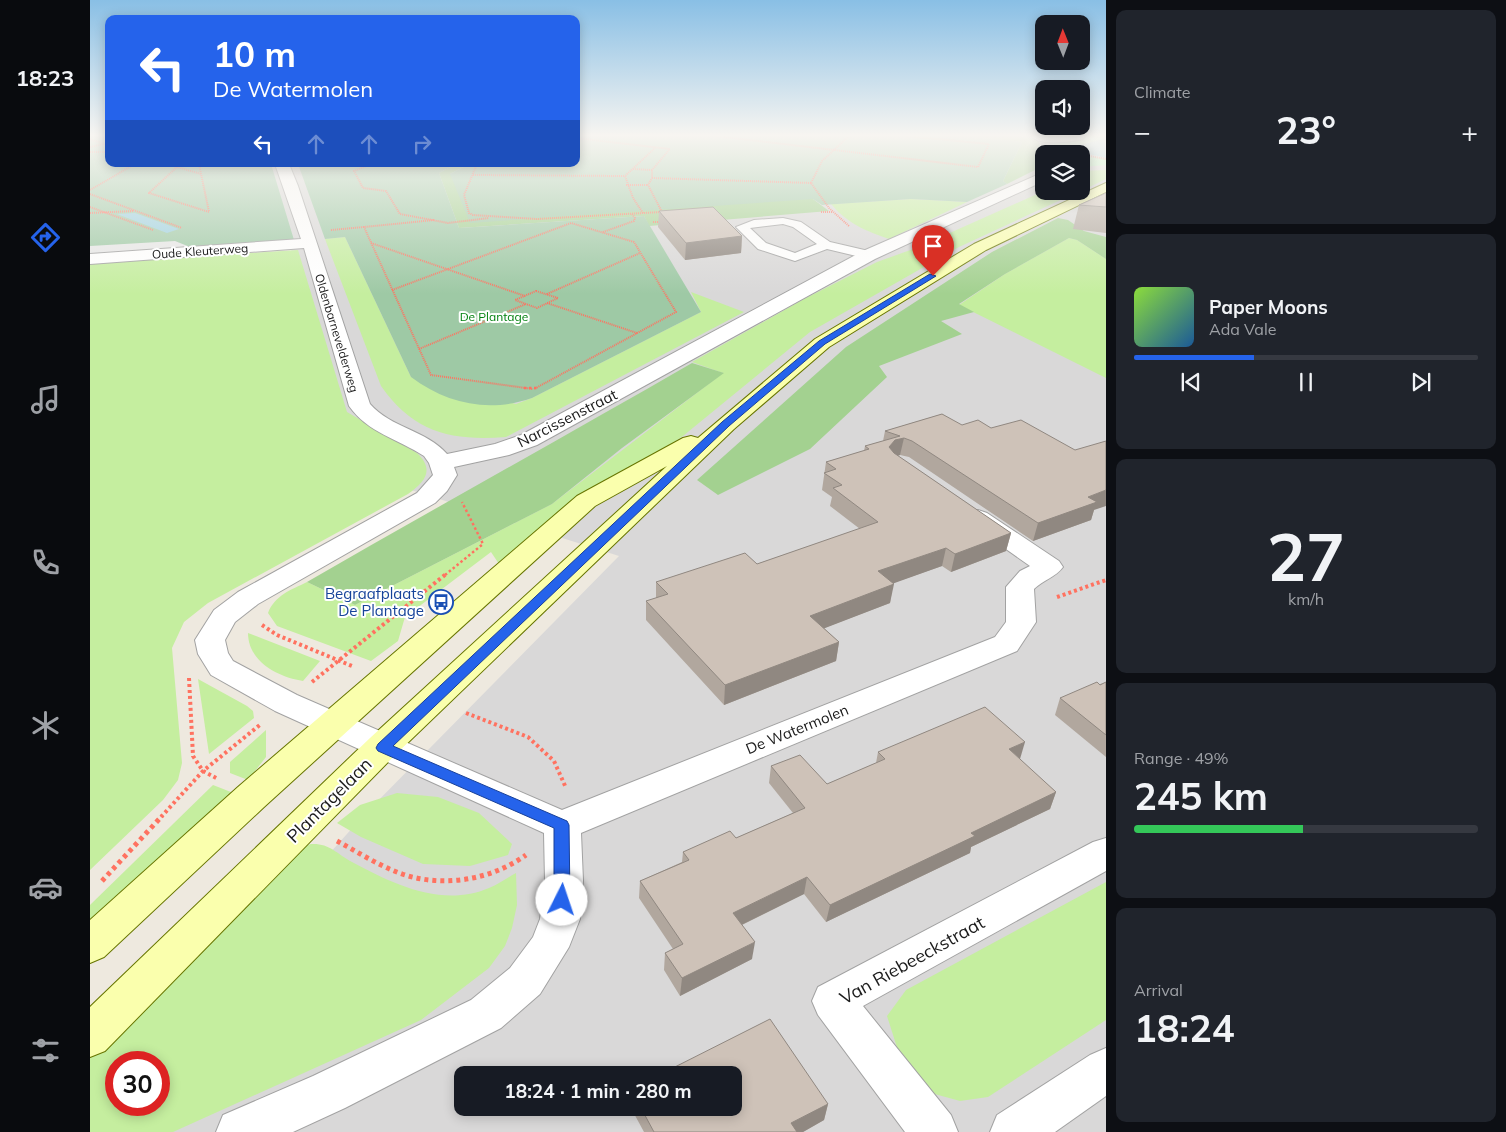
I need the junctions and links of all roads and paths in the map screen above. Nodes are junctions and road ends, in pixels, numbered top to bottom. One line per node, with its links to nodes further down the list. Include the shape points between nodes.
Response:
1 (151, 189): 2 (path, via 149,193 209,212)
2 (205, 189)
3 (293, 189): 26 (street, Oldenbarnevelderweg)
4 (368, 189): 21 (path, via 386,192 400,214)
5 (466, 189): 20 (path, via 464,195 469,214)
6 (628, 189): 18 (path)
7 (650, 189): 15 (path)
8 (815, 189): 28 (path, via 829,208 853,230)
9 (1016, 189): 28 (street, Narcissenstraat)
10 (1102, 189): 41 (main road, Plantagelaan, via 980,247 822,343)
11 (90, 194): 13 (path)
12 (90, 206): 14 (path)
13 (136, 211): 14 (path); 23 (path)
14 (106, 212): 16 (path); 24 (path)
15 (662, 212): 18 (path); 19 (path)
16 (90, 213)
17 (631, 213): 18 (path); 20 (path, via 548,219); 25 (path, via 634,221)
18 (643, 213)
19 (667, 216)
20 (497, 217): 21 (path, via 448,223)
21 (434, 220): 22 (path)
22 (364, 227): 26 (path); 27 (path)
23 (190, 231)
24 (160, 232)
25 (603, 232): 30 (path, via 634,242); 33 (path, via 571,223)
26 (307, 238): 32 (street, Oude Kleuterweg); 42 (street, Oldenbarnevelderweg, via 360,407 385,426)
27 (371, 243): 33 (path); 34 (path)
28 (893, 244): 31 (street, Narcissenstraat)
29 (826, 245): 29 (lane, via 798,224 783,220 742,227 762,246 795,257); 31 (lane)
30 (641, 253): 35 (path); 39 (path, via 676,312)
31 (869, 256): 42 (street, Narcissenstraat, via 529,440 502,450)
32 (90, 259)
33 (448, 269): 34 (path); 36 (path)
34 (392, 290): 40 (path)
35 (547, 294): 36 (path, via 536,291); 37 (path, via 558,298)
36 (525, 296): 38 (path, via 515,300)
37 (547, 303): 38 (path, via 537,308); 39 (path)
38 (526, 304): 40 (path)
39 (637, 333): 40 (path, via 534,389 431,375)
40 (419, 349)
41 (726, 424): 49 (main road, Plantagelaan, via 586,501); 50 (main road, Plantagelaan)
42 (451, 460): 45 (street, via 438,486 426,498); 48 (path, via 458,491 483,544)
43 (955, 502): 46 (street, De Watermolen, via 1049,567 1030,577 1020,588)
44 (1106, 580): 46 (path)
45 (243, 602): 47 (street, via 224,616); 48 (path, via 255,620 277,635)
46 (1020, 610): 56 (street, De Watermolen, via 1021,622 1006,644)
47 (210, 640): 51 (street, via 213,654 222,668 286,703); 53 (path, via 189,675 193,756)
48 (340, 661): 49 (path)
49 (384, 680): 51 (main road, Plantagelaan)
50 (434, 700): 52 (main road, Plantagelaan); 56 (path, via 528,737 554,762 571,799)
51 (334, 724): 52 (street); 54 (main road, Plantagelaan)
52 (382, 748): 55 (main road, Plantagelaan); 56 (street)
53 (203, 771): 54 (path); 58 (path)
54 (251, 797): 59 (main road, Plantagelaan)
55 (305, 824): 56 (path, via 402,874 437,881 492,874 519,862); 60 (main road, Plantagelaan)
56 (562, 825): 62 (street, via 564,881 560,919 549,947 525,981 486,1014)
57 (1106, 853): 63 (street, Van Riebeeckstraat, via 833,1001)
58 (96, 888)
59 (90, 946)
60 (90, 1036)
61 (1106, 1070): 64 (street)
62 (240, 1132)
63 (934, 1132)
64 (1014, 1132)

